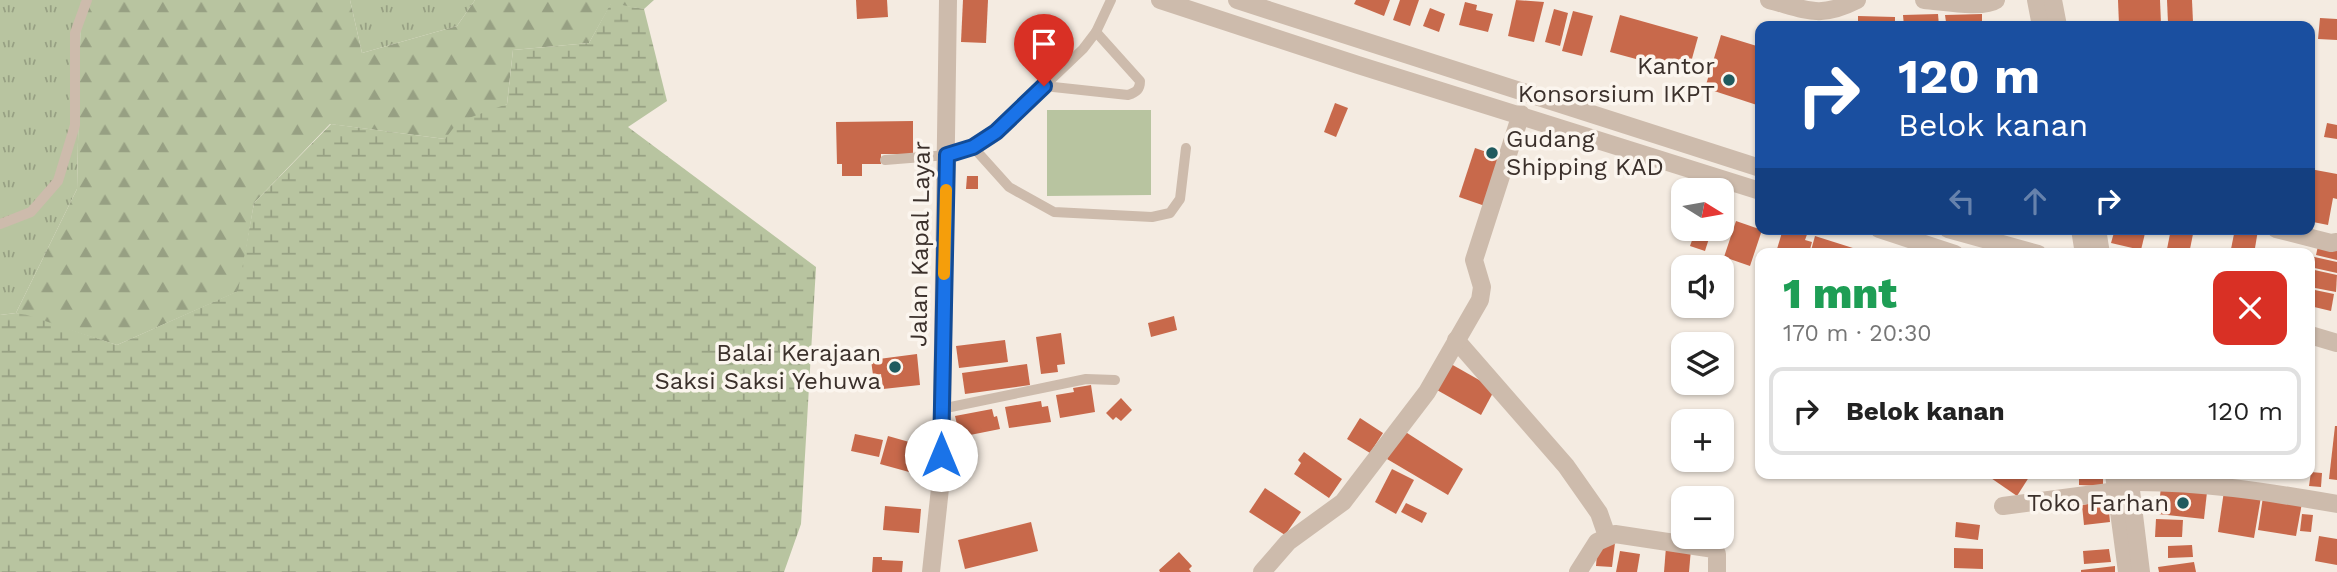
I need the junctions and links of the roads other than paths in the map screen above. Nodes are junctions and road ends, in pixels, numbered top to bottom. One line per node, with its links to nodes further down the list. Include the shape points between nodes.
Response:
1 (87, 0): 24 (lane, via 75,33 75,125 58,181 31,212)
2 (948, 0): 20 (street, Jalan Kapal Layar)
3 (1111, 0): 15 (lane)
4 (1160, 0): 17 (street)
5 (1237, 0): 22 (street)
6 (1769, 0): 12 (street, via 1816,12)
7 (1857, 0): 12 (street)
8 (1924, 0): 9 (street, via 1980,4)
9 (1996, 0)
10 (2036, 0): 13 (street)
11 (2053, 0): 14 (street)
12 (1825, 19)
13 (2040, 21)
14 (2057, 21)
15 (1096, 32): 16 (lane); 16 (lane, via 1140,80 1136,92 1128,95)
16 (1044, 86): 18 (lane, via 996,132)
17 (1521, 114): 23 (street); 32 (street, via 1474,260 1482,294)
18 (973, 147): 19 (lane, via 1009,187 1054,212 1152,217 1170,213 1181,199); 20 (lane)
19 (1186, 148)
20 (947, 155): 21 (lane); 35 (street, Jalan Kapal Layar)
21 (885, 160)
22 (1755, 166)
23 (1755, 189)
24 (0, 225)
25 (1897, 235): 29 (street)
26 (1970, 235): 30 (street)
27 (2300, 235): 28 (street)
28 (2337, 242)
29 (1937, 248)
30 (2016, 248)
31 (2315, 336): 33 (street)
32 (1456, 340): 39 (street, via 1566,467 1599,513); 41 (street, via 1427,392 1343,502 1288,542)
33 (2337, 343)
34 (1115, 380): 35 (lane, via 1086,379)
35 (941, 409): 40 (street, Jalan Kapal Layar, via 942,478)
36 (2122, 480): 37 (street, via 2184,482); 38 (street); 44 (street); 45 (street)
37 (2337, 504)
38 (2003, 506)
39 (1606, 536): 42 (street); 43 (street, via 1714,549)
40 (931, 572)
41 (1262, 572)
42 (1578, 572)
43 (1717, 572)
44 (2127, 572)
45 (2141, 572)

